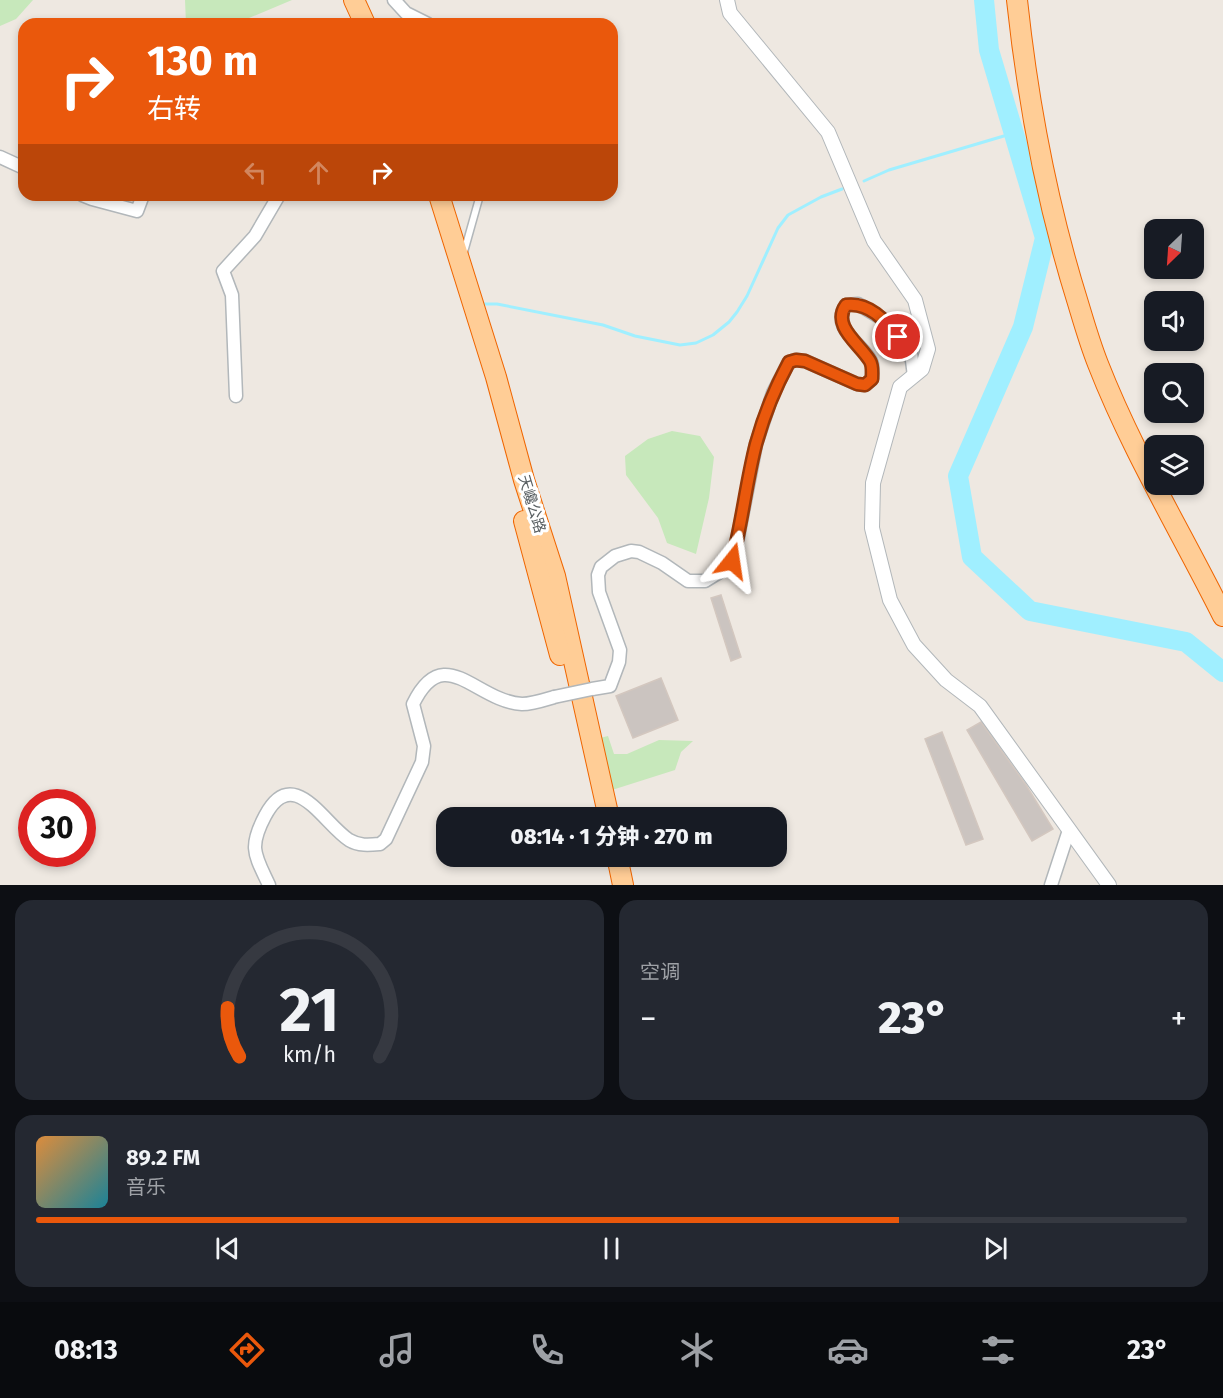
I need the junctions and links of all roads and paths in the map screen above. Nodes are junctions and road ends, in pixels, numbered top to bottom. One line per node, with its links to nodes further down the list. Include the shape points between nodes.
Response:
1 (354, 0): 7 (highway)
2 (364, 0): 8 (highway)
3 (394, 0): 9 (street)
4 (728, 0): 19 (street, via 730,13 828,132 874,241 915,300 928,349 922,369)
5 (1017, 0): 23 (highway, via 1044,177 1066,266 1097,362 1135,450)
6 (1027, 0): 21 (highway, via 1045,131 1076,263 1106,359)
7 (362, 18)
8 (371, 18)
9 (416, 18)
10 (0, 157): 11 (street)
11 (18, 165)
12 (96, 201): 13 (street, via 137,211)
13 (141, 201)
14 (275, 201): 20 (street, via 255,236 223,272 232,295)
15 (434, 201): 25 (highway, 天巉公路, via 485,372 560,656)
16 (441, 201): 18 (highway, 天巉公路)
17 (478, 201): 18 (lane)
18 (461, 261): 26 (highway, 天巉公路, via 555,576)
19 (914, 376): 27 (street, via 900,387 873,483 872,528 890,600 914,645 946,680 980,706); 30 (street, bridge, via 911,353 886,321 858,304 846,305 841,312 842,321 872,363 872,379 865,385 857,384 805,361 789,362 773,393 756,444 738,537 732,561 726,568 705,581 688,581 662,563 631,551 615,556 601,567 600,592 620,650 610,686 523,704 492,696 456,676 432,677 413,704 424,746 422,762 386,839 380,844 364,845 349,839 320,810 292,794 284,795 270,805 255,835 254,852)
20 (236, 396)
21 (1144, 446)
22 (1170, 495): 23 (highway)
23 (1216, 587): 24 (highway)
24 (1223, 616)
25 (594, 807)
26 (607, 807)
27 (1069, 830): 33 (street); 34 (street)
28 (606, 867): 31 (highway)
29 (619, 867): 32 (highway)
30 (269, 885)
31 (610, 885)
32 (622, 885)
33 (1051, 885)
34 (1109, 885)

